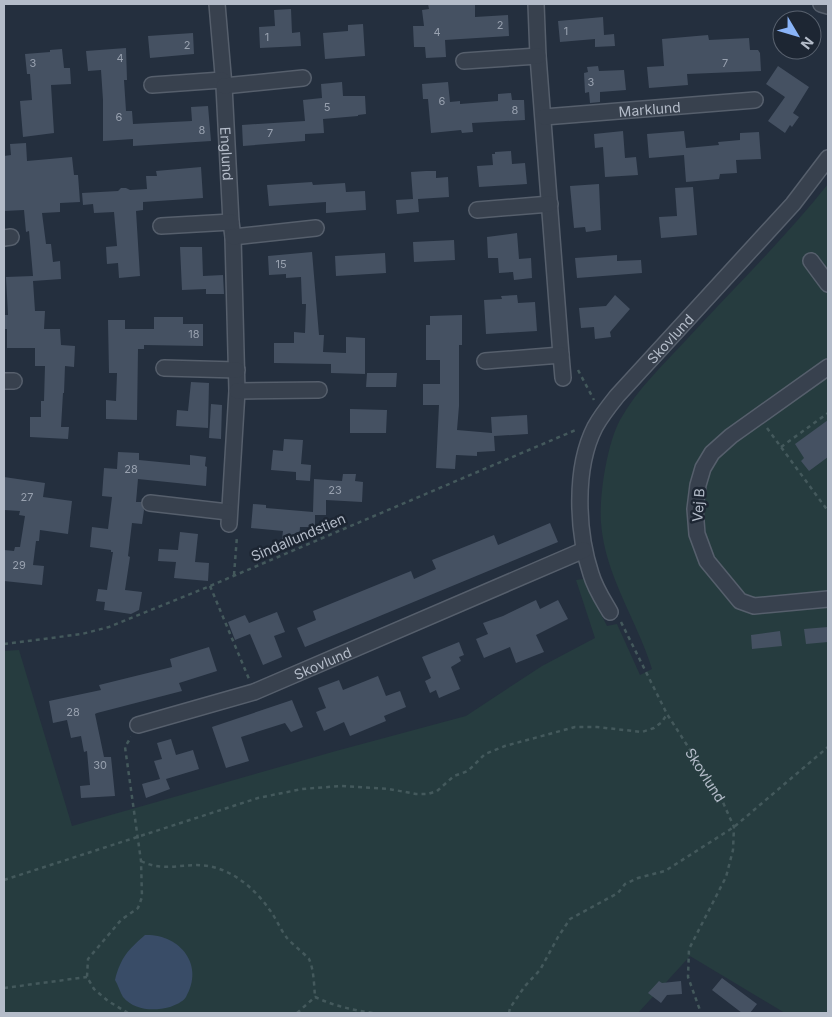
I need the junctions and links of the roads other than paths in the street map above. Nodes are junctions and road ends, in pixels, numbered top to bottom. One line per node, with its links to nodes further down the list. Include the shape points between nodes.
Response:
1 (217, 4): 8 (street, Englund)
2 (536, 4): 5 (street)
3 (821, 4): 4 (street)
4 (828, 6)
5 (538, 56): 6 (street); 11 (street)
6 (464, 62)
7 (303, 78): 8 (street)
8 (223, 83): 9 (street); 15 (street, Englund)
9 (152, 85)
10 (755, 100): 11 (street, Marklund)
11 (544, 117): 13 (street)
12 (828, 158): 30 (street, Skovlund, via 793,204 602,415 584,460 580,490)
13 (550, 204): 14 (street); 21 (street)
14 (478, 210)
15 (231, 222): 16 (street); 18 (street, Englund)
16 (161, 226)
17 (316, 228): 18 (street)
18 (233, 238): 25 (street, Englund)
19 (812, 261): 20 (street)
20 (828, 284)
21 (561, 355): 22 (street); 26 (street)
22 (485, 361)
23 (828, 367): 31 (street, Vej B, via 712,453 698,484 695,509 697,534 707,561 740,601 754,606)
24 (164, 368): 25 (street)
25 (237, 370): 28 (street, Englund)
26 (563, 378)
27 (319, 390): 28 (street)
28 (238, 391): 29 (street, Englund, via 228,518)
29 (150, 503)
30 (584, 550): 32 (street, Skovlund, via 592,579); 33 (street, Skovlund, via 254,692)
31 (828, 600)
32 (610, 612)
33 (138, 725)

